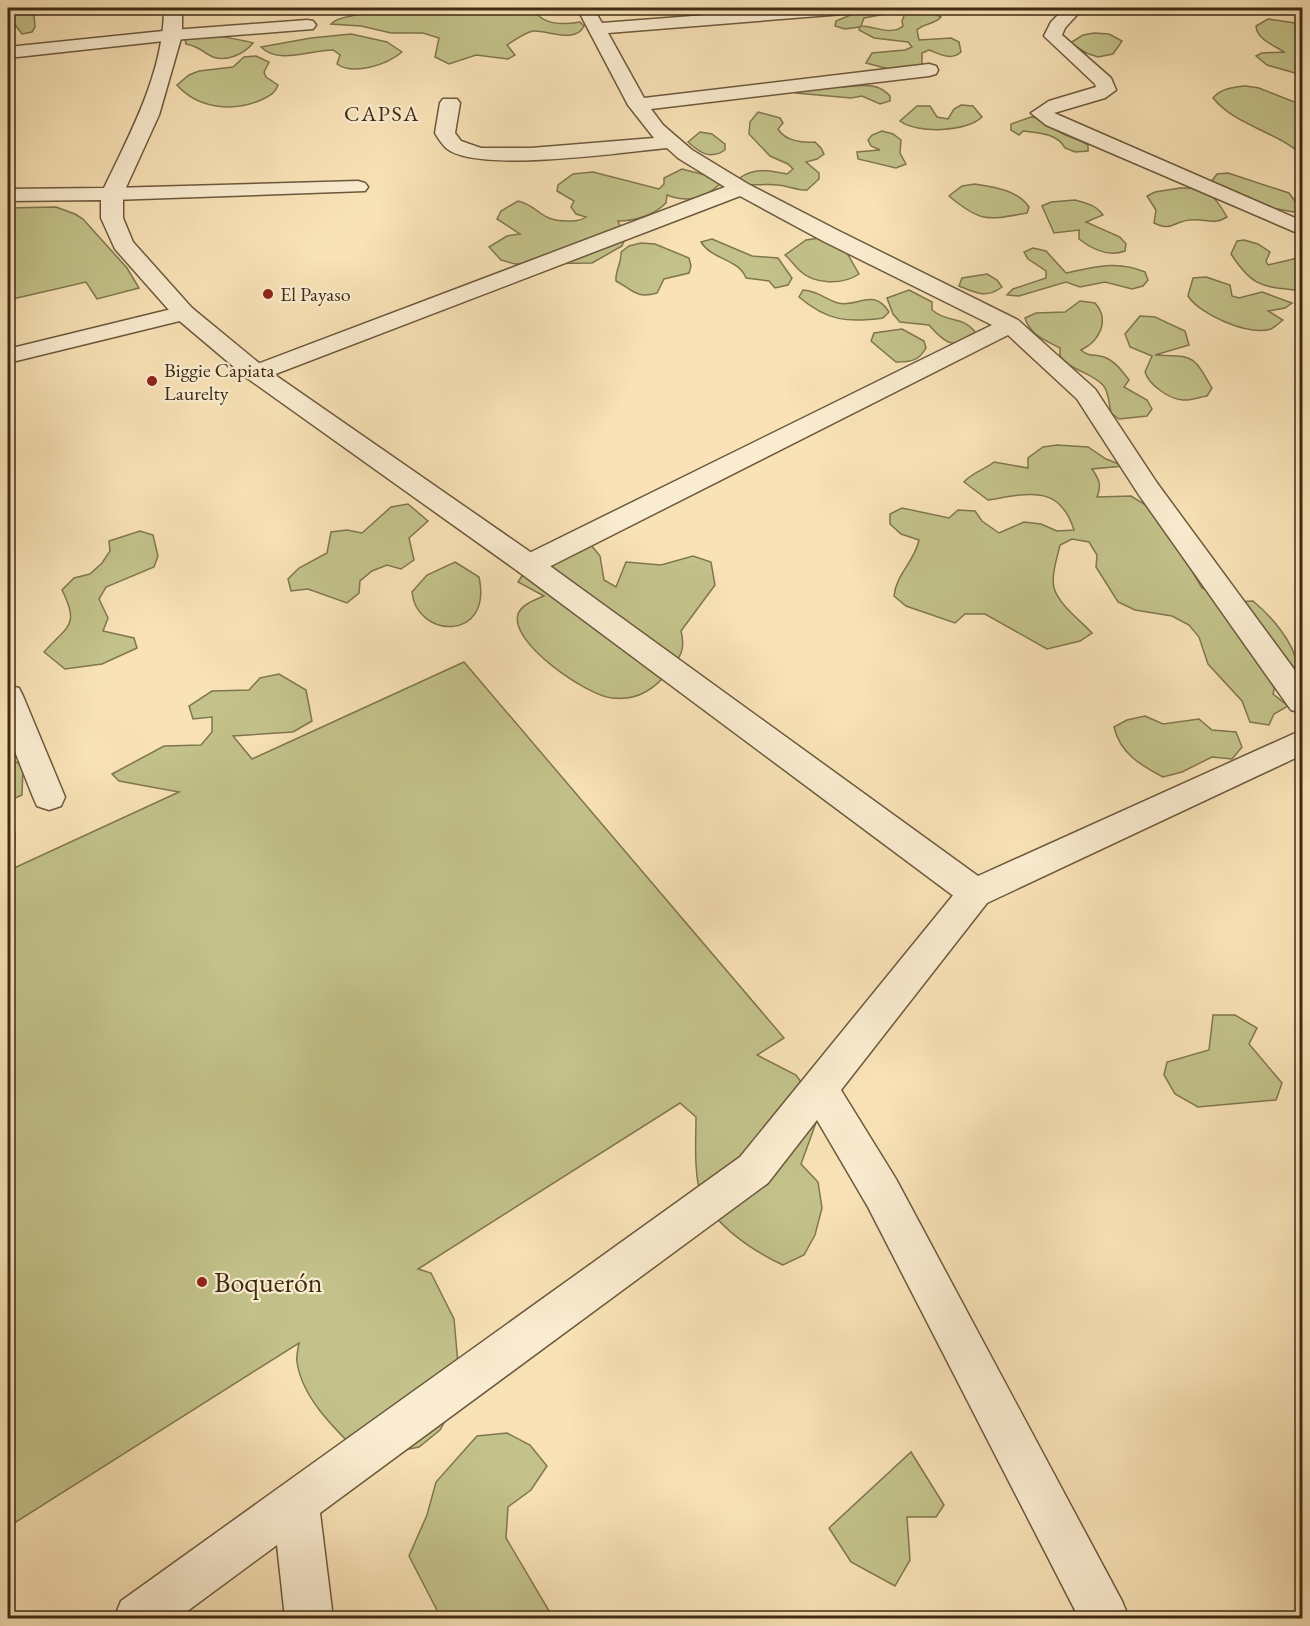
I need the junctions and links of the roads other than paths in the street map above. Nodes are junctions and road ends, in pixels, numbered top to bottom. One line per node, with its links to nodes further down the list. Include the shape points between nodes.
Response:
1 (173, 8): 6 (street)
2 (856, 8): 4 (street)
3 (1074, 8): 16 (street, via 1053,36 1104,82 1106,90 1050,105 1041,113)
4 (591, 18): 10 (street)
5 (307, 25): 6 (street)
6 (173, 35): 7 (street); 14 (street, via 148,116)
7 (8, 53)
8 (929, 70): 10 (street)
9 (450, 103): 11 (street, via 445,133 454,145 479,154 531,154)
10 (638, 105): 11 (street)
11 (672, 142): 13 (street)
12 (358, 187): 14 (street)
13 (741, 188): 18 (street); 20 (street)
14 (112, 194): 15 (street); 17 (street, via 112,218 123,244)
15 (8, 195)
16 (1302, 228)
17 (184, 313): 19 (street); 20 (street)
18 (1010, 325): 21 (street); 23 (street, via 1086,394 1148,489)
19 (8, 357)
20 (256, 373): 21 (street)
21 (529, 565): 26 (street)
22 (8, 696): 25 (street)
23 (1302, 702)
24 (1302, 742): 26 (street)
25 (50, 797)
26 (975, 892): 27 (street)
27 (820, 1089): 28 (street, via 754,1170); 31 (street, via 882,1193)
28 (296, 1504): 29 (street); 30 (street)
29 (138, 1618)
30 (309, 1618)
31 (1105, 1618)

